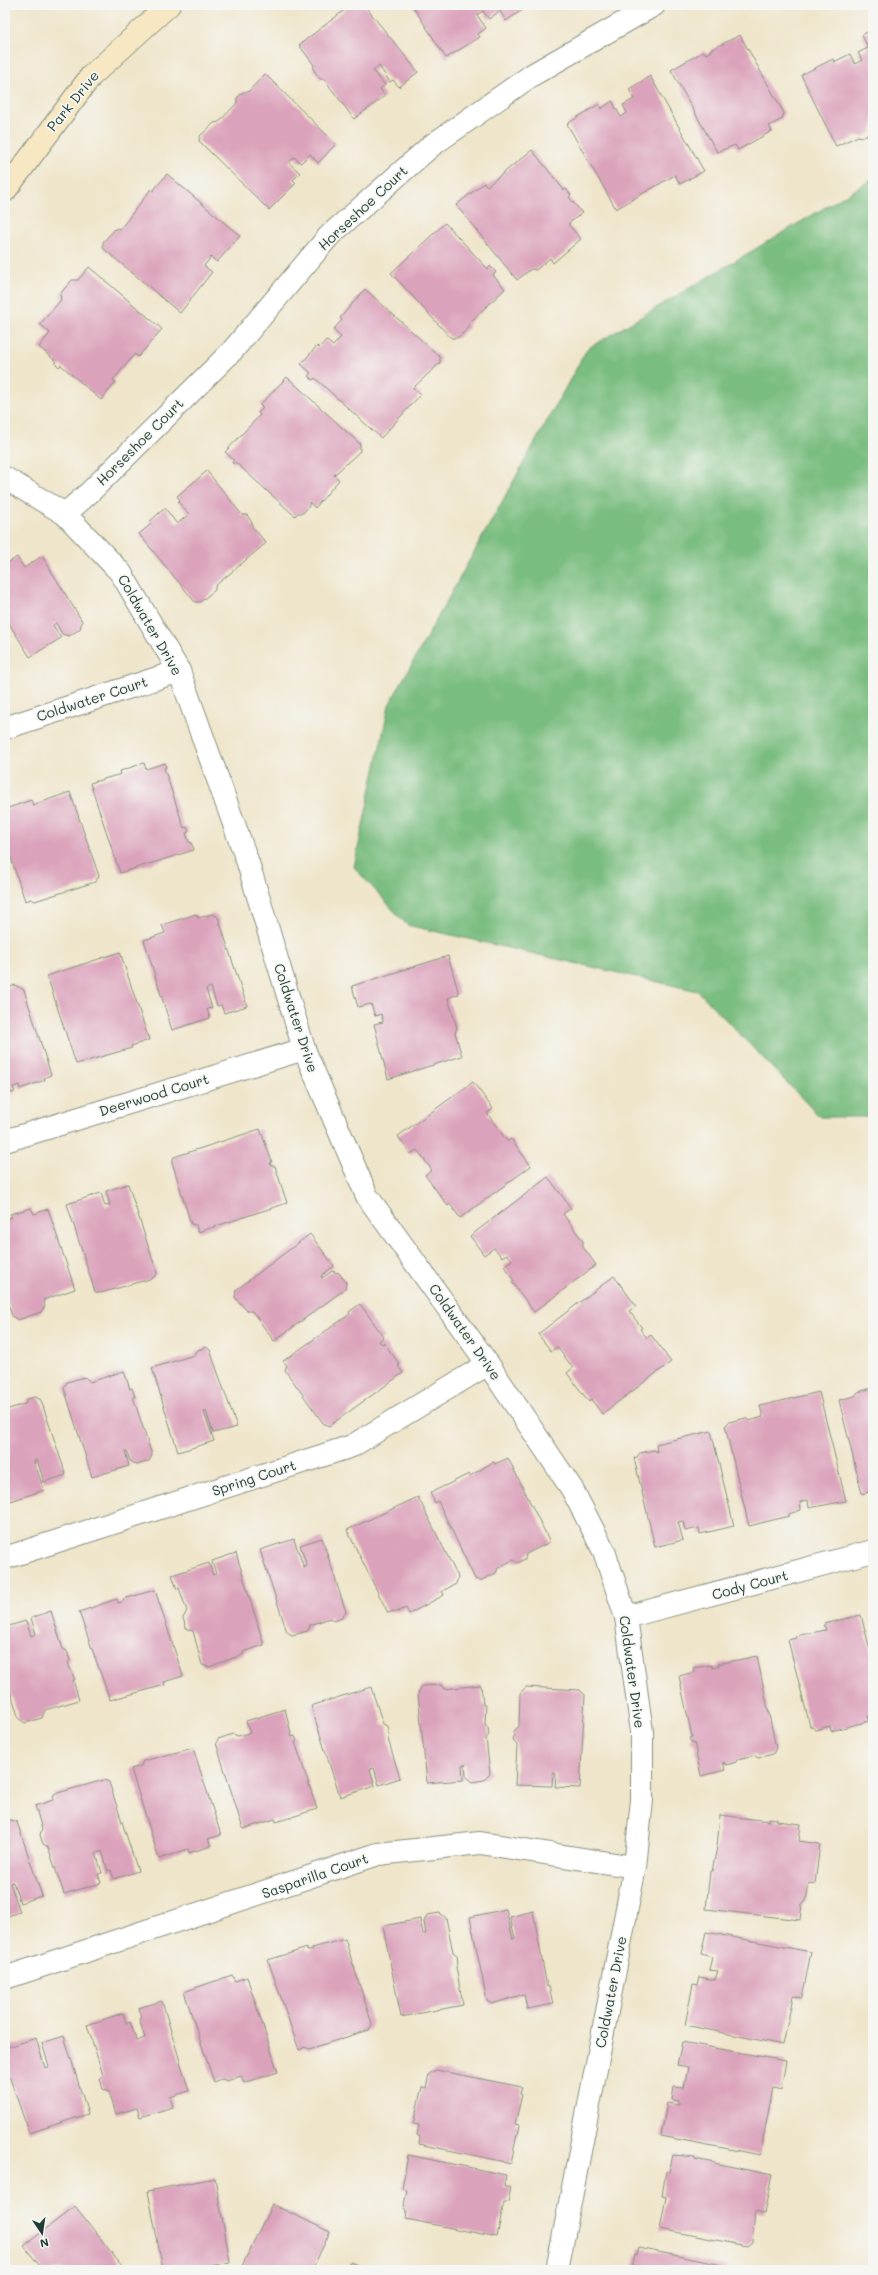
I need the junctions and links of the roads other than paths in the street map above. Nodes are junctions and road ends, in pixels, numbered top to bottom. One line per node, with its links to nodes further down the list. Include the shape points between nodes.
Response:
1 (169, 5): 3 (street, Park Drive, via 91,76)
2 (654, 5): 5 (street, Horseshoe Court, via 532,75 431,146 329,236 232,351)
3 (5, 190)
4 (5, 478): 5 (street, Coldwater Drive)
5 (65, 514): 6 (street, Coldwater Drive, via 121,573)
6 (179, 670): 7 (street, Coldwater Court); 8 (street, Coldwater Drive, via 248,863)
7 (5, 728)
8 (304, 1049): 9 (street, Deerwood Court); 10 (street, Coldwater Drive, via 367,1196)
9 (5, 1141)
10 (488, 1364): 12 (street, Spring Court, via 352,1446); 13 (street, Coldwater Drive, via 572,1489 604,1551)
11 (873, 1551): 13 (street, Cody Court)
12 (5, 1558)
13 (626, 1617): 14 (street, Coldwater Drive, via 642,1732 642,1800)
14 (635, 1867): 15 (street, Sasparilla Court, via 480,1843 378,1854); 16 (street, Coldwater Drive)
15 (5, 1978)
16 (557, 2270)

